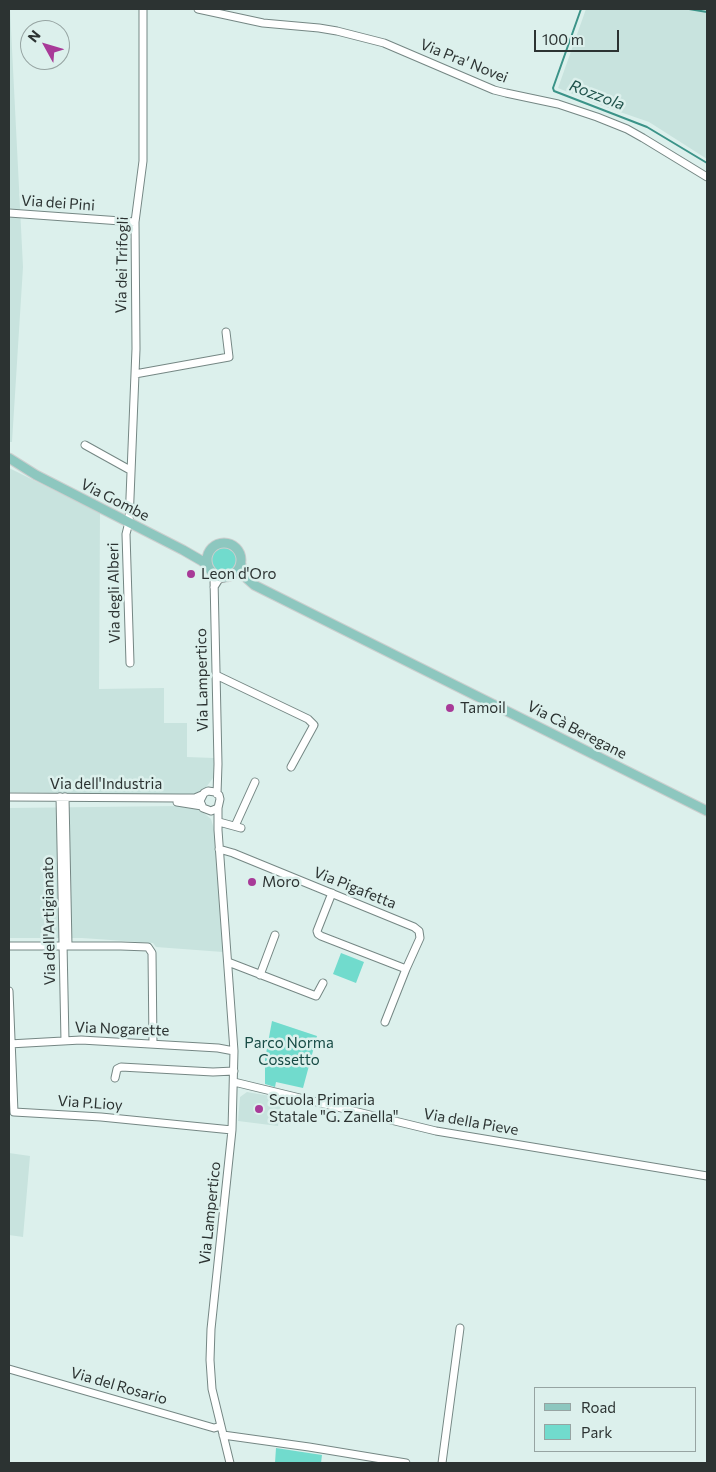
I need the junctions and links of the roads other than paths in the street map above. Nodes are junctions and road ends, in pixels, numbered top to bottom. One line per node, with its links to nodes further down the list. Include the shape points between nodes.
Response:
1 (143, 9): 5 (street, Via dei Trifogli, via 142,162)
2 (198, 9): 3 (street, Via Pra' Novei, via 262,23 319,28 378,41 494,90 558,104 596,117 643,138)
3 (707, 177)
4 (9, 213): 5 (street, Via dei Pini)
5 (135, 222): 7 (street, Via dei Trifogli)
6 (226, 332): 7 (street, via 229,357)
7 (135, 374): 11 (street, Via dei Trifogli)
8 (85, 445): 11 (street)
9 (9, 458): 12 (main road, Via Gombe)
10 (9, 464): 12 (main road)
11 (130, 470): 13 (street, Via dei Trifogli)
12 (36, 475): 13 (main road, Via Gombe)
13 (129, 522): 15 (main road, Via Gombe); 21 (street, Via degli Alberi, via 126,534)
14 (216, 545): 15 (main road, via 194,553); 16 (main road, via 234,546 240,554); 17 (main road, via 207,557)
15 (183, 550): 17 (main road, Via Gombe)
16 (241, 564): 18 (main road, via 237,572); 19 (main road, via 245,577)
17 (210, 570): 18 (main road, via 215,575); 20 (street, Via Lampertico)
18 (226, 577): 19 (main road); 20 (street, via 219,579)
19 (254, 585): 33 (main road, Via Cà Beregane)
20 (214, 587): 22 (street, Via Lampertico)
21 (130, 662)
22 (216, 675): 23 (street, via 308,719 314,725); 24 (street, Via Lampertico)
23 (290, 767)
24 (218, 772): 26 (street, Via Lampertico, via 212,787); 27 (street, Via Lampertico)
25 (255, 782): 34 (street, via 238,827)
26 (205, 793): 27 (street); 29 (street, Via dell'Industria, via 195,798); 31 (street, Via Lampertico, via 200,801)
27 (217, 794): 32 (street, Via Lampertico)
28 (9, 798): 29 (street, Via dell'Industria)
29 (62, 799): 30 (street, Via dell'Industria); 31 (street, Via dell'Industria, via 180,802); 40 (street, Via dell'Artigianato)
30 (9, 801)
31 (205, 808): 32 (street); 35 (street, Via Lampertico)
32 (218, 808): 34 (street, Via Lampertico)
33 (707, 811)
34 (219, 822): 35 (street, Via Lampertico)
35 (218, 830): 36 (street, Via Lampertico)
36 (220, 849): 37 (street, Via Pigafetta); 41 (street, Via Lampertico)
37 (332, 893): 42 (street, Via Pigafetta, via 419,931 420,938); 42 (street, via 318,934)
38 (275, 936): 43 (street)
39 (9, 946): 40 (street)
40 (66, 946): 47 (street, Via dell'Artigianato); 49 (street, via 148,947 152,953)
41 (228, 962): 43 (street); 50 (street, Via Lampertico)
42 (406, 969): 46 (street)
43 (260, 975): 44 (street, via 316,996)
44 (323, 983)
45 (9, 991): 48 (street)
46 (385, 1022)
47 (65, 1041): 48 (street, Via Nogarette); 49 (street, Via Nogarette)
48 (10, 1044): 54 (street, Via P.Lioy, via 14,1112)
49 (153, 1044): 50 (street, Via Nogarette)
50 (234, 1050): 51 (street, Via Lampertico)
51 (234, 1071): 52 (street, via 121,1067 116,1070); 53 (street, Via Lampertico)
52 (115, 1078)
53 (234, 1082): 54 (street, Via Lampertico); 55 (street, Via della Pieve, via 436,1131)
54 (232, 1130): 58 (street, Via Lampertico, via 211,1328 212,1389)
55 (707, 1176)
56 (460, 1328): 62 (street)
57 (9, 1369): 58 (street, Via del Rosario, via 214,1428)
58 (221, 1426): 59 (street, Via Lampertico)
59 (223, 1435): 60 (street, Via Lampertico); 61 (street)
60 (230, 1463)
61 (406, 1463)
62 (442, 1463)

